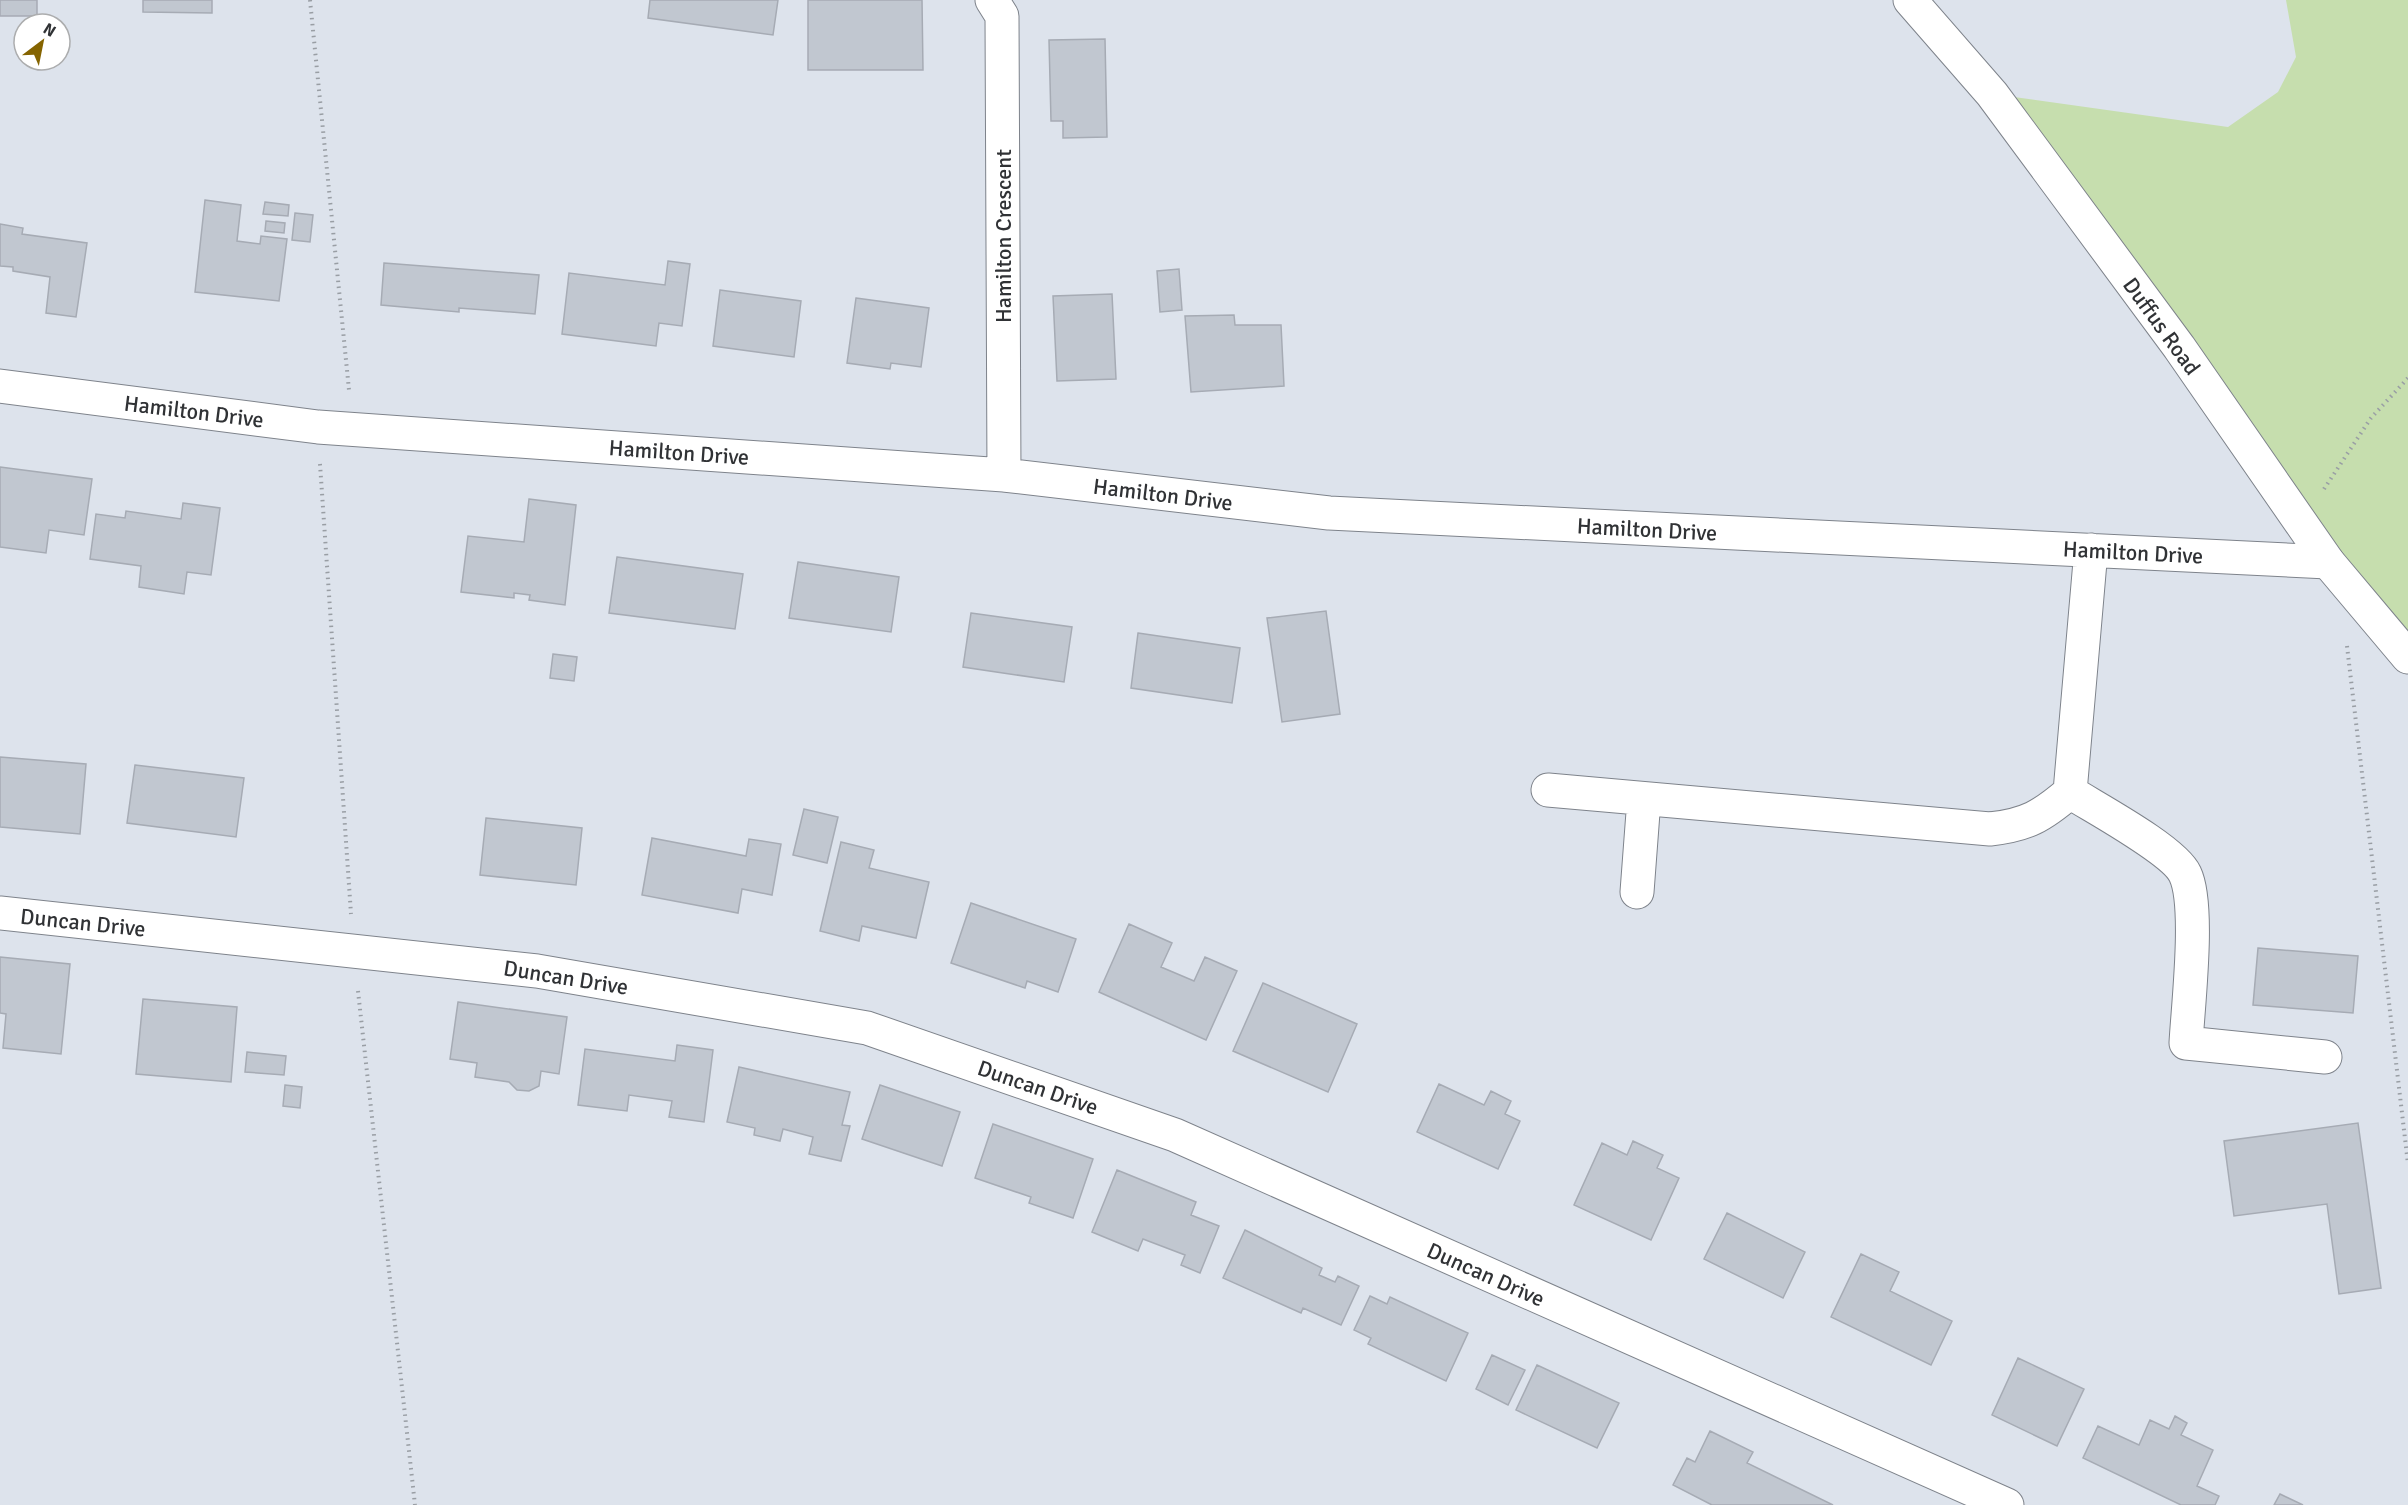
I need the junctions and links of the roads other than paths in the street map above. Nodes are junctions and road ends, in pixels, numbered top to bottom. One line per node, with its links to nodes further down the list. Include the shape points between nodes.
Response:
1 (992, 0): 4 (street, Hamilton Crescent, via 1002,16)
2 (1910, 0): 6 (street, Duffus Road, via 1992,94 2179,347)
3 (0, 386): 4 (street, Hamilton Drive, via 353,430)
4 (1004, 475): 5 (street, Hamilton Drive, via 1329,513)
5 (2091, 550): 6 (street, Hamilton Drive); 9 (street)
6 (2328, 562): 7 (street, Duffus Road)
7 (2408, 657)
8 (1548, 790): 10 (street)
9 (2070, 792): 10 (street, via 2045,814 2018,826 1990,829); 13 (street, via 2165,852 2185,873 2192,900 2186,1043)
10 (1644, 799): 11 (street)
11 (1637, 892)
12 (0, 913): 14 (street, Duncan Drive, via 537,971 867,1028 1175,1136)
13 (2325, 1058)
14 (2007, 1505)

